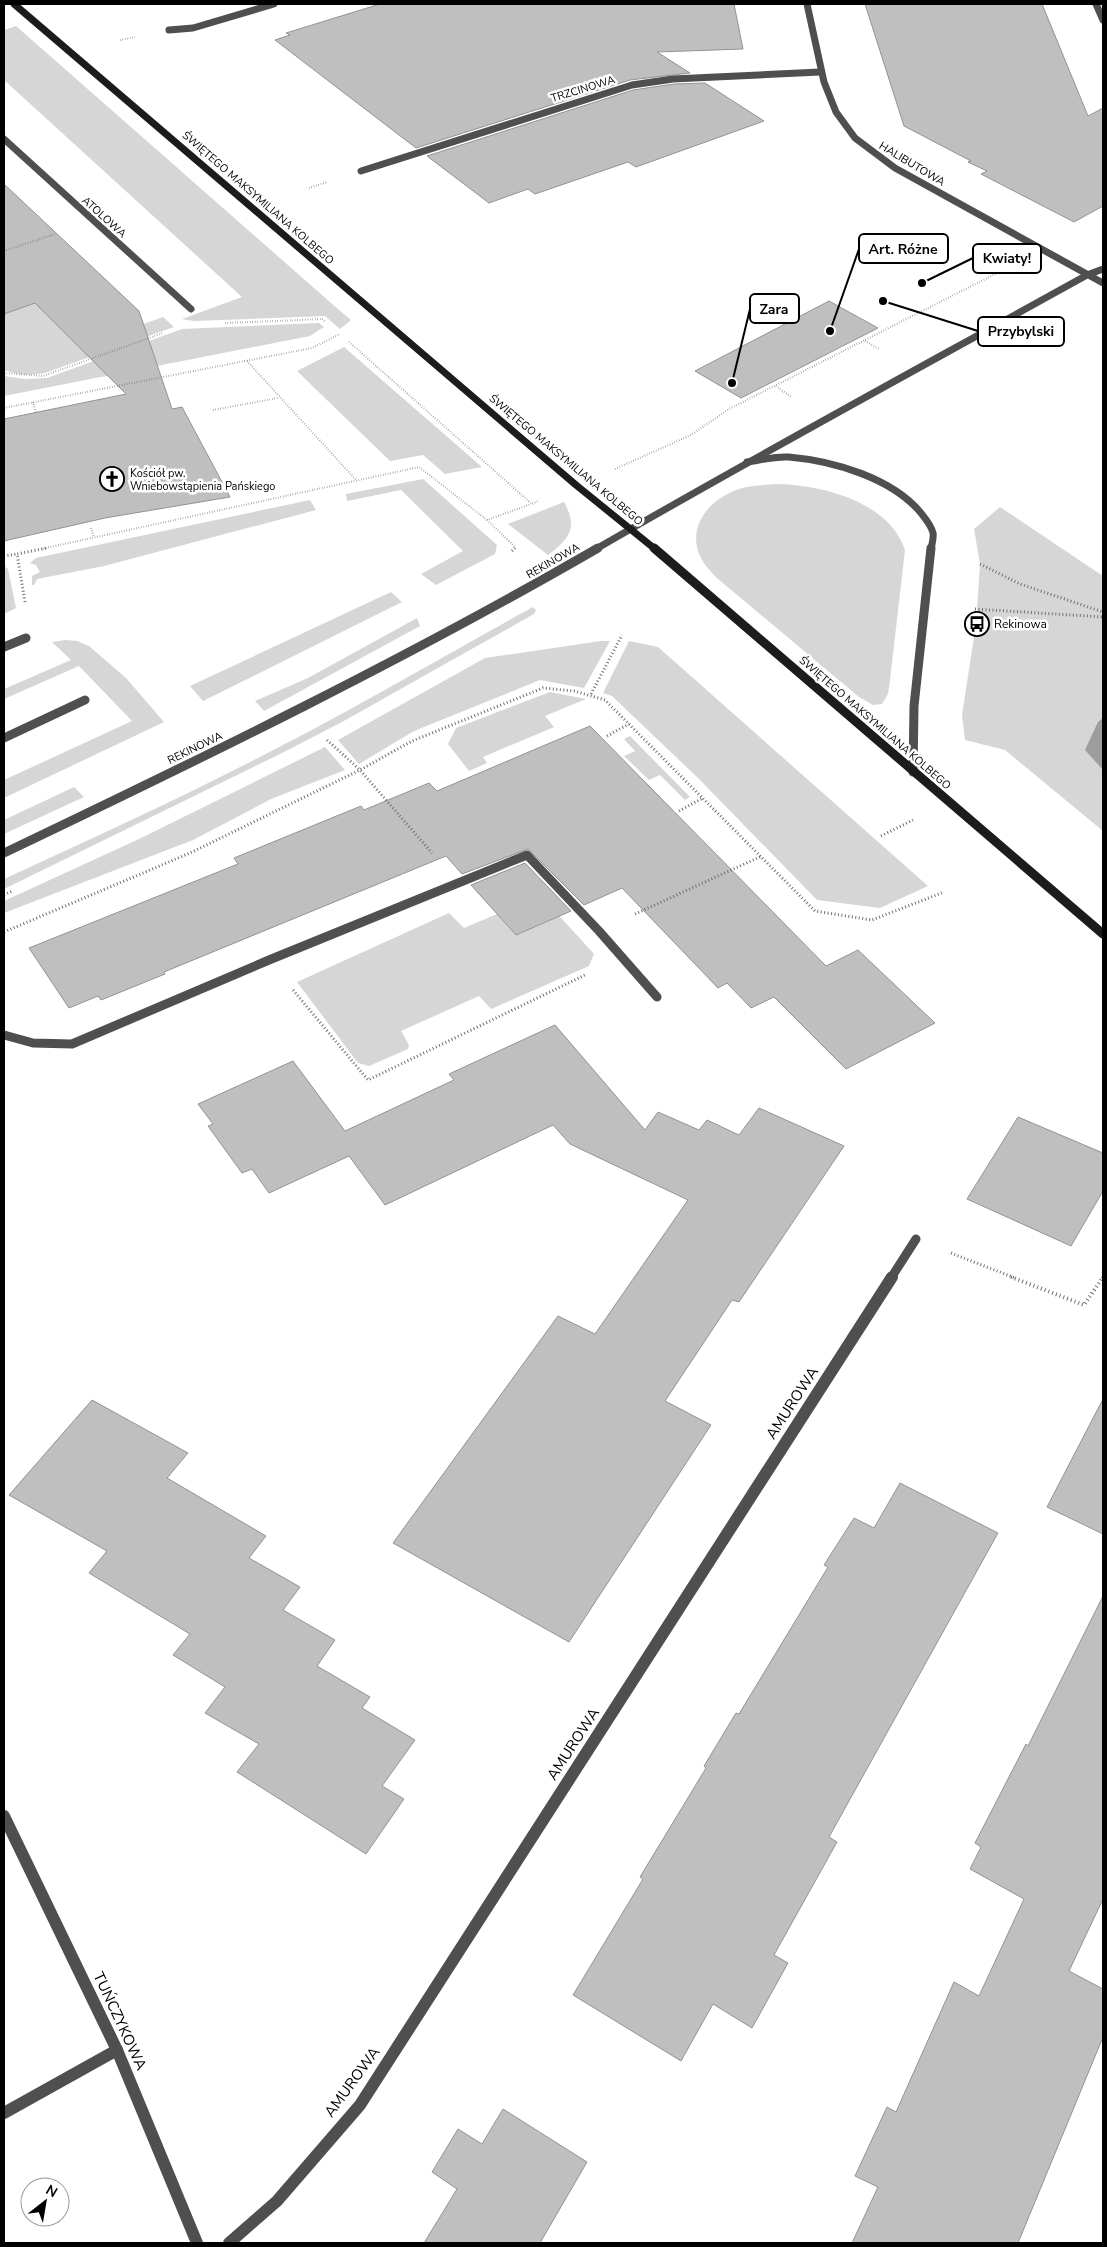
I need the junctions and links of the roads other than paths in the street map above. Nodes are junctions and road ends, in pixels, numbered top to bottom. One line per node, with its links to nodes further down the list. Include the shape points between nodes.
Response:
1 (14, 4): 15 (main road, ŚWIĘTEGO MAKSYMILIANA KOLBEGO, via 576,485)
2 (274, 4): 6 (street, via 193,28)
3 (807, 4): 7 (street, HALIBUTOWA)
4 (1096, 4): 5 (street)
5 (1103, 20)
6 (169, 30)
7 (820, 72): 9 (street, TRZCINOWA, via 632,84); 11 (street, HALIBUTOWA, via 845,127 866,147)
8 (4, 139): 13 (street, ATOLOWA)
9 (361, 171)
10 (1103, 268): 11 (street, REKINOWA)
11 (1087, 275): 12 (street, HALIBUTOWA); 14 (street, REKINOWA, via 927,366)
12 (1103, 283)
13 (191, 309)
14 (746, 462): 15 (street, REKINOWA); 20 (street, via 786,457 850,468 895,489 916,505 926,518 933,533 914,706)
15 (632, 529): 20 (main road, ŚWIĘTEGO MAKSYMILIANA KOLBEGO); 21 (street, REKINOWA, via 551,577 332,692)
16 (26, 638): 17 (street)
17 (4, 647)
18 (85, 700): 19 (street)
19 (4, 738)
20 (913, 772): 22 (main road, ŚWIĘTEGO MAKSYMILIANA KOLBEGO)
21 (4, 853)
22 (1103, 934)
23 (657, 997): 24 (street, via 527,855 72,1044 32,1043)
24 (4, 1035)
25 (916, 1240): 30 (street, AMUROWA, via 360,2105 277,2201)
26 (4, 1816): 27 (street, TUŃCZYKOWA)
27 (117, 2050): 28 (street); 29 (street, TUŃCZYKOWA)
28 (4, 2113)
29 (198, 2243)
30 (229, 2243)

